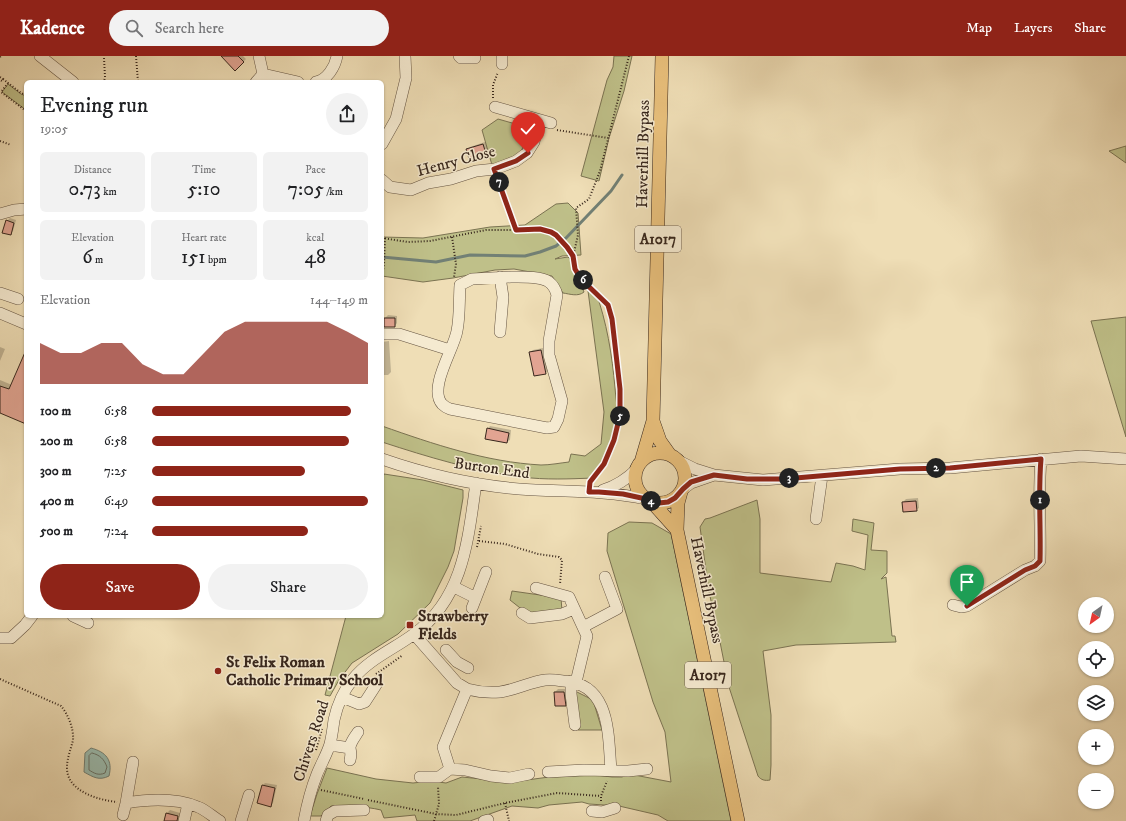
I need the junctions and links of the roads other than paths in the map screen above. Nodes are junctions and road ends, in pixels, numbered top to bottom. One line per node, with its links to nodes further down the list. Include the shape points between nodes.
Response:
1 (40, 56): 9 (street)
2 (259, 56): 8 (street)
3 (337, 56): 11 (street, via 330,72)
4 (405, 56): 15 (street, via 406,78 396,119)
5 (459, 56): 7 (street)
6 (662, 56): 27 (main road, Haverhill Bypass / A1017)
7 (475, 58)
8 (259, 78): 10 (street)
9 (70, 80)
10 (278, 80)
11 (321, 80)
12 (495, 107): 13 (street)
13 (539, 120): 14 (street); 16 (street, Henry Close, via 534,142 528,153 516,161 494,169 428,183 411,190 390,187)
14 (551, 123)
15 (384, 140)
16 (384, 182)
17 (24, 209): 18 (street)
18 (0, 214)
19 (500, 277): 24 (street); 26 (street, via 472,279 460,285 457,333); 26 (street, via 537,278 549,282 555,289 557,295 549,355 562,401 554,427 546,428 450,409 442,405 438,387)
20 (0, 294): 21 (street)
21 (18, 299)
22 (0, 313): 23 (street)
23 (24, 323)
24 (500, 332)
25 (384, 334): 26 (street, via 399,334)
26 (450, 350)
27 (653, 421): 28 (main road, Haverhill Bypass / A1017, via 660,442); 32 (main road, Haverhill Bypass / A1017)
28 (674, 457): 32 (main road, via 662,453 654,454); 33 (street, via 695,469); 36 (main road, via 685,473)
29 (1041, 459): 30 (street, via 1081,456); 34 (street); 45 (street, via 1040,561 967,606)
30 (1126, 459)
31 (384, 460): 35 (street, Burton End, via 418,471)
32 (639, 465): 37 (street, Burton End, via 612,488); 38 (main road, via 635,477 636,486)
33 (714, 475): 34 (street, via 763,480); 36 (street, via 691,482)
34 (822, 476): 39 (street)
35 (476, 483): 37 (street, Burton End, via 517,489); 43 (street, Chivers Road, via 467,544)
36 (682, 490): 38 (main road, via 668,502); 40 (main road, Haverhill Bypass / A1017, via 678,503)
37 (594, 492): 38 (street, Burton End, via 623,494)
38 (649, 500): 40 (main road, Haverhill Bypass)
39 (816, 519)
40 (677, 530): 86 (main road, Haverhill Bypass / A1017)
41 (486, 572): 43 (street, via 474,603)
42 (605, 577): 51 (street, via 617,609)
43 (454, 587): 52 (street, Chivers Road, via 430,620)
44 (536, 588): 46 (street, via 565,596)
45 (953, 605)
46 (574, 610): 47 (street, via 530,618); 51 (street)
47 (522, 613)
48 (30, 618): 53 (street, via 10,638)
49 (77, 618): 50 (street)
50 (88, 623)
51 (583, 627): 58 (street, via 587,636)
52 (414, 634): 57 (street); 61 (street, Chivers Road, via 361,670)
53 (0, 638)
54 (446, 650): 55 (street)
55 (457, 662): 56 (street); 57 (street)
56 (468, 668)
57 (447, 671): 60 (street, via 457,683)
58 (573, 681): 60 (street, via 546,680 501,692 483,693); 62 (street, via 571,694); 70 (street, via 599,699 608,726)
59 (376, 685): 61 (street, via 365,702 359,704)
60 (467, 689): 68 (street, via 443,747)
61 (342, 697): 64 (street, Chivers Road, via 334,718)
62 (575, 725)
63 (358, 732): 65 (street)
64 (330, 744): 65 (street); 84 (street, Chivers Road, via 312,788)
65 (350, 748): 66 (street)
66 (350, 760)
67 (133, 762): 75 (street)
68 (450, 769): 72 (street, via 510,778); 73 (street, via 439,777)
69 (647, 769): 70 (street)
70 (611, 770): 71 (street)
71 (548, 772)
72 (529, 774)
73 (420, 777)
74 (249, 795): 83 (street)
75 (126, 804): 76 (street, via 171,800); 79 (street)
76 (188, 804): 81 (street); 82 (street)
77 (615, 808): 80 (street)
78 (364, 810): 85 (street, via 335,811 328,815)
79 (123, 815)
80 (599, 815)
81 (184, 821)
82 (220, 821)
83 (241, 821)
84 (308, 821)
85 (326, 821)
86 (738, 821)

